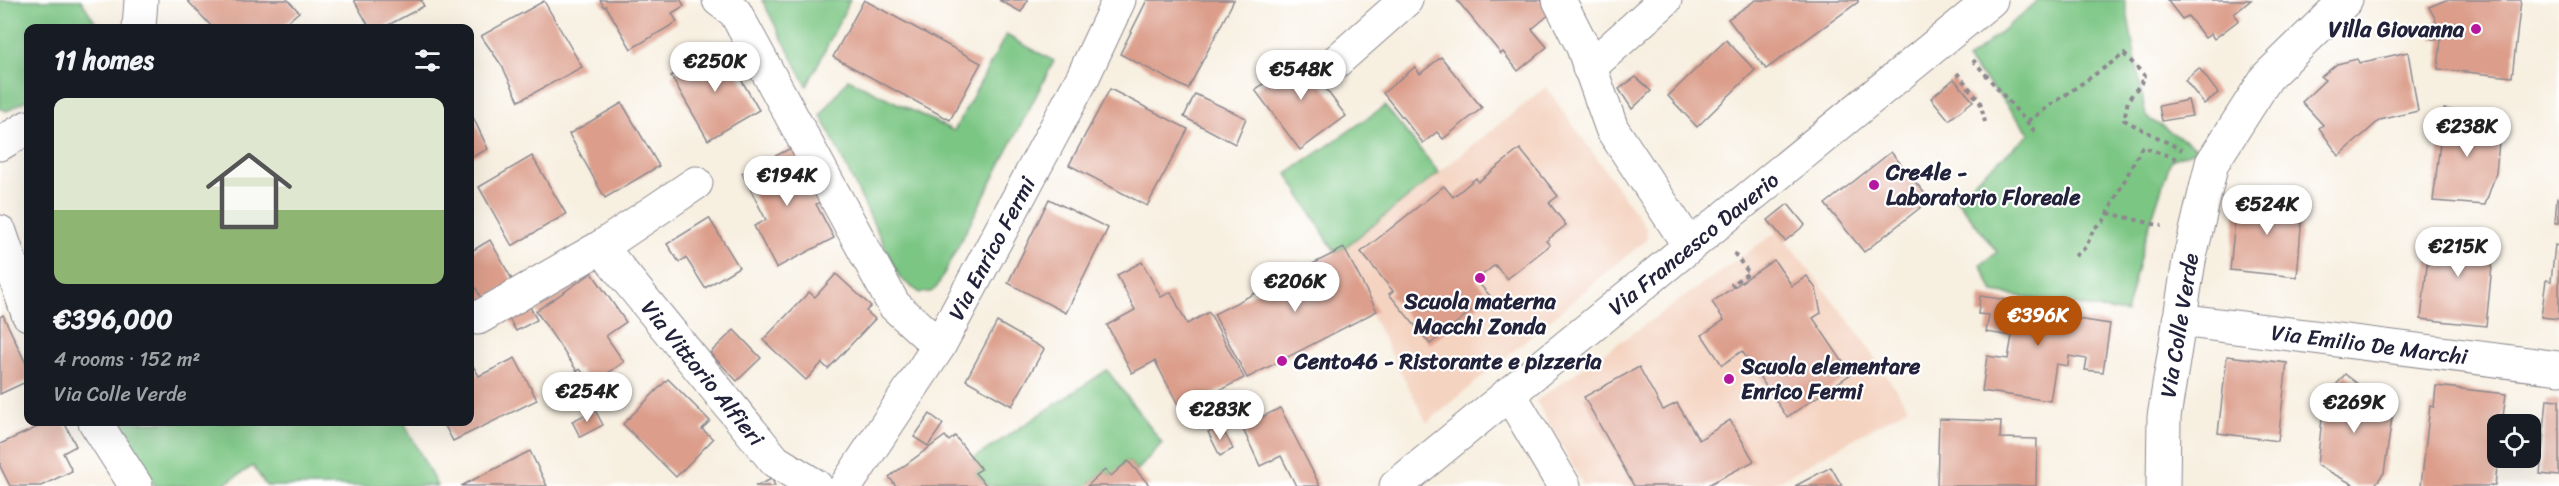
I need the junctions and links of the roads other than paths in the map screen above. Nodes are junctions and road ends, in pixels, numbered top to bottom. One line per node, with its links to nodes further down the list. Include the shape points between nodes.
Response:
1 (141, 0): 9 (street)
2 (719, 0): 21 (street, via 735,12 894,305)
3 (1119, 0): 21 (street, Via Enrico Fermi, via 1083,77)
4 (1406, 0): 10 (street)
5 (1559, 0): 11 (street)
6 (1665, 0): 11 (street)
7 (1991, 0): 16 (street, Via Francesco Daverio)
8 (2346, 0): 20 (street, Via Colle Verde, via 2267,77 2212,163)
9 (139, 24)
10 (1329, 68)
11 (1589, 68): 16 (street, via 1612,129)
12 (24, 129): 13 (street)
13 (0, 144)
14 (696, 183): 17 (street)
15 (0, 232): 18 (street)
16 (1689, 245): 23 (street, Via Francesco Daverio)
17 (601, 247): 19 (street); 26 (street, Via Vittorio Alfieri, via 775,461)
18 (24, 302)
19 (478, 318)
20 (2179, 320): 22 (street, Via Emilio De Marchi); 30 (street, Via Colle Verde, via 2164,417)
21 (939, 346): 27 (street, Via Enrico Fermi)
22 (2559, 368)
23 (1509, 393): 28 (street, Via Francesco Daverio); 29 (street)
24 (98, 426): 25 (street)
25 (136, 486)
26 (816, 486)
27 (846, 486)
28 (1396, 486)
29 (1564, 486)
30 (2163, 486)

